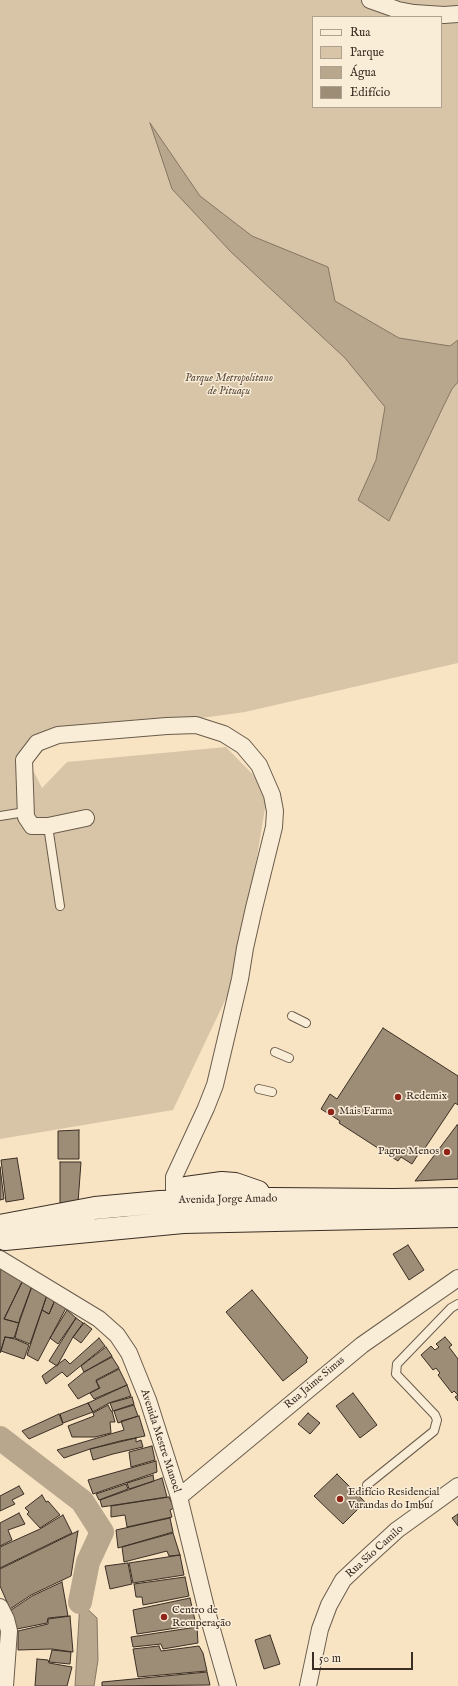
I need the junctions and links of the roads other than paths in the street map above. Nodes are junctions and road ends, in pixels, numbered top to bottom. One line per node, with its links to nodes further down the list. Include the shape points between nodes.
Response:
1 (370, 0): 2 (street, via 414,13)
2 (458, 14)
3 (26, 812): 4 (lane); 6 (street, via 32,826); 14 (street, via 24,760 37,743 58,736 167,726 196,725 224,734 243,746 259,765 272,795 274,827 216,1085)
4 (0, 816)
5 (86, 818): 6 (street)
6 (48, 826): 7 (lane)
7 (60, 906)
8 (292, 1016): 9 (lane)
9 (306, 1023)
10 (275, 1052): 11 (lane)
11 (289, 1058)
12 (259, 1089): 13 (lane)
13 (272, 1092)
14 (174, 1184): 15 (main road, via 235,1184); 17 (main road, via 146,1196)
15 (272, 1199): 16 (main road, Avenida Jorge Amado); 17 (main road, Avenida Jorge Amado)
16 (458, 1199)
17 (142, 1203): 19 (main road); 20 (main road, Avenida Jorge Amado, via 95,1208)
18 (458, 1216): 19 (main road, Avenida Jorge Amado, via 183,1222)
19 (144, 1226): 20 (main road, Avenida Jorge Amado)
20 (4, 1232)
21 (0, 1259): 26 (street, Avenida Mestre Manoel, via 99,1319 123,1342 148,1400)
22 (458, 1278): 26 (street, Rua Jaime Simas, via 362,1345)
23 (458, 1304): 24 (lane, via 396,1364 396,1374 435,1415 437,1420 434,1431)
24 (367, 1485)
25 (458, 1486): 30 (street, Rua São Camilo, via 398,1530 344,1580 329,1605 320,1628)
26 (179, 1497): 29 (street, Avenida Mestre Manoel)
27 (0, 1607): 28 (street, via 9,1631)
28 (5, 1686)
29 (228, 1686)
30 (308, 1686)

